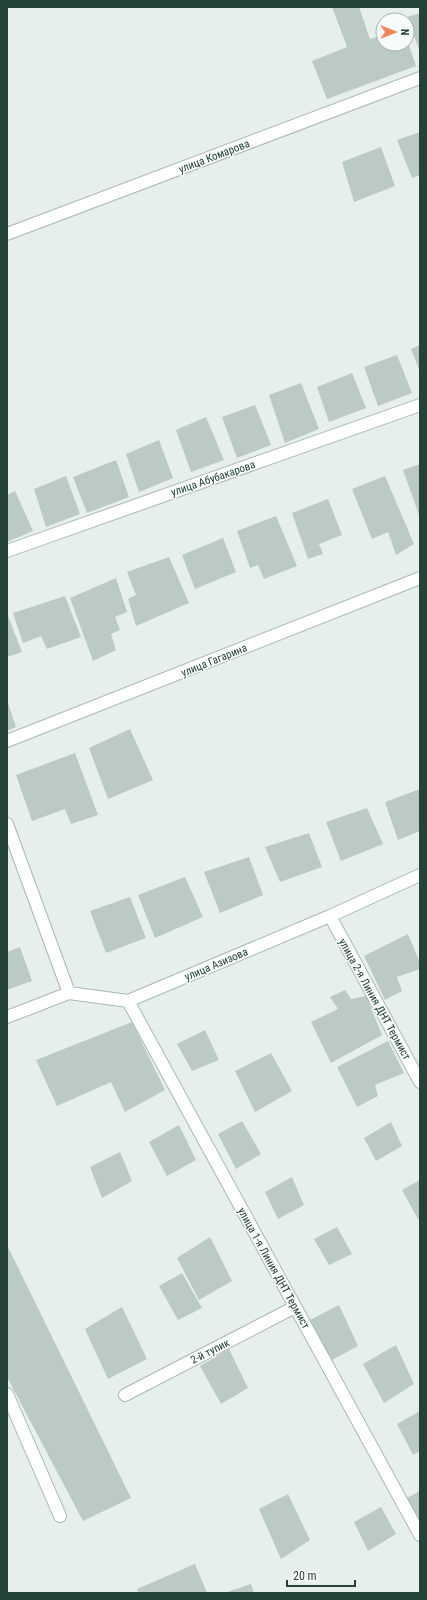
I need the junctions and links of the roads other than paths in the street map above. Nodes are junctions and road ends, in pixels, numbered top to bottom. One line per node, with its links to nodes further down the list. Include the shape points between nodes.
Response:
1 (420, 78): 2 (street, улица Комарова)
2 (7, 234)
3 (420, 405): 4 (street, улица Абубакарова)
4 (7, 551)
5 (420, 578): 6 (street, улица Гагарина)
6 (7, 741)
7 (7, 824): 10 (street)
8 (420, 875): 9 (street, улица Азизова)
9 (330, 916): 11 (street, улица Азизова); 13 (street, улица 2-я Линия ДНТ Термист)
10 (69, 993): 11 (street); 12 (street)
11 (128, 1001): 14 (street, улица 1-я Линия ДНТ Термист)
12 (7, 1017)
13 (420, 1082)
14 (295, 1307): 16 (street, 2-й тупик); 18 (street, улица 1-я Линия ДНТ Термист)
15 (7, 1394): 17 (street)
16 (125, 1395)
17 (60, 1516)
18 (420, 1535)

